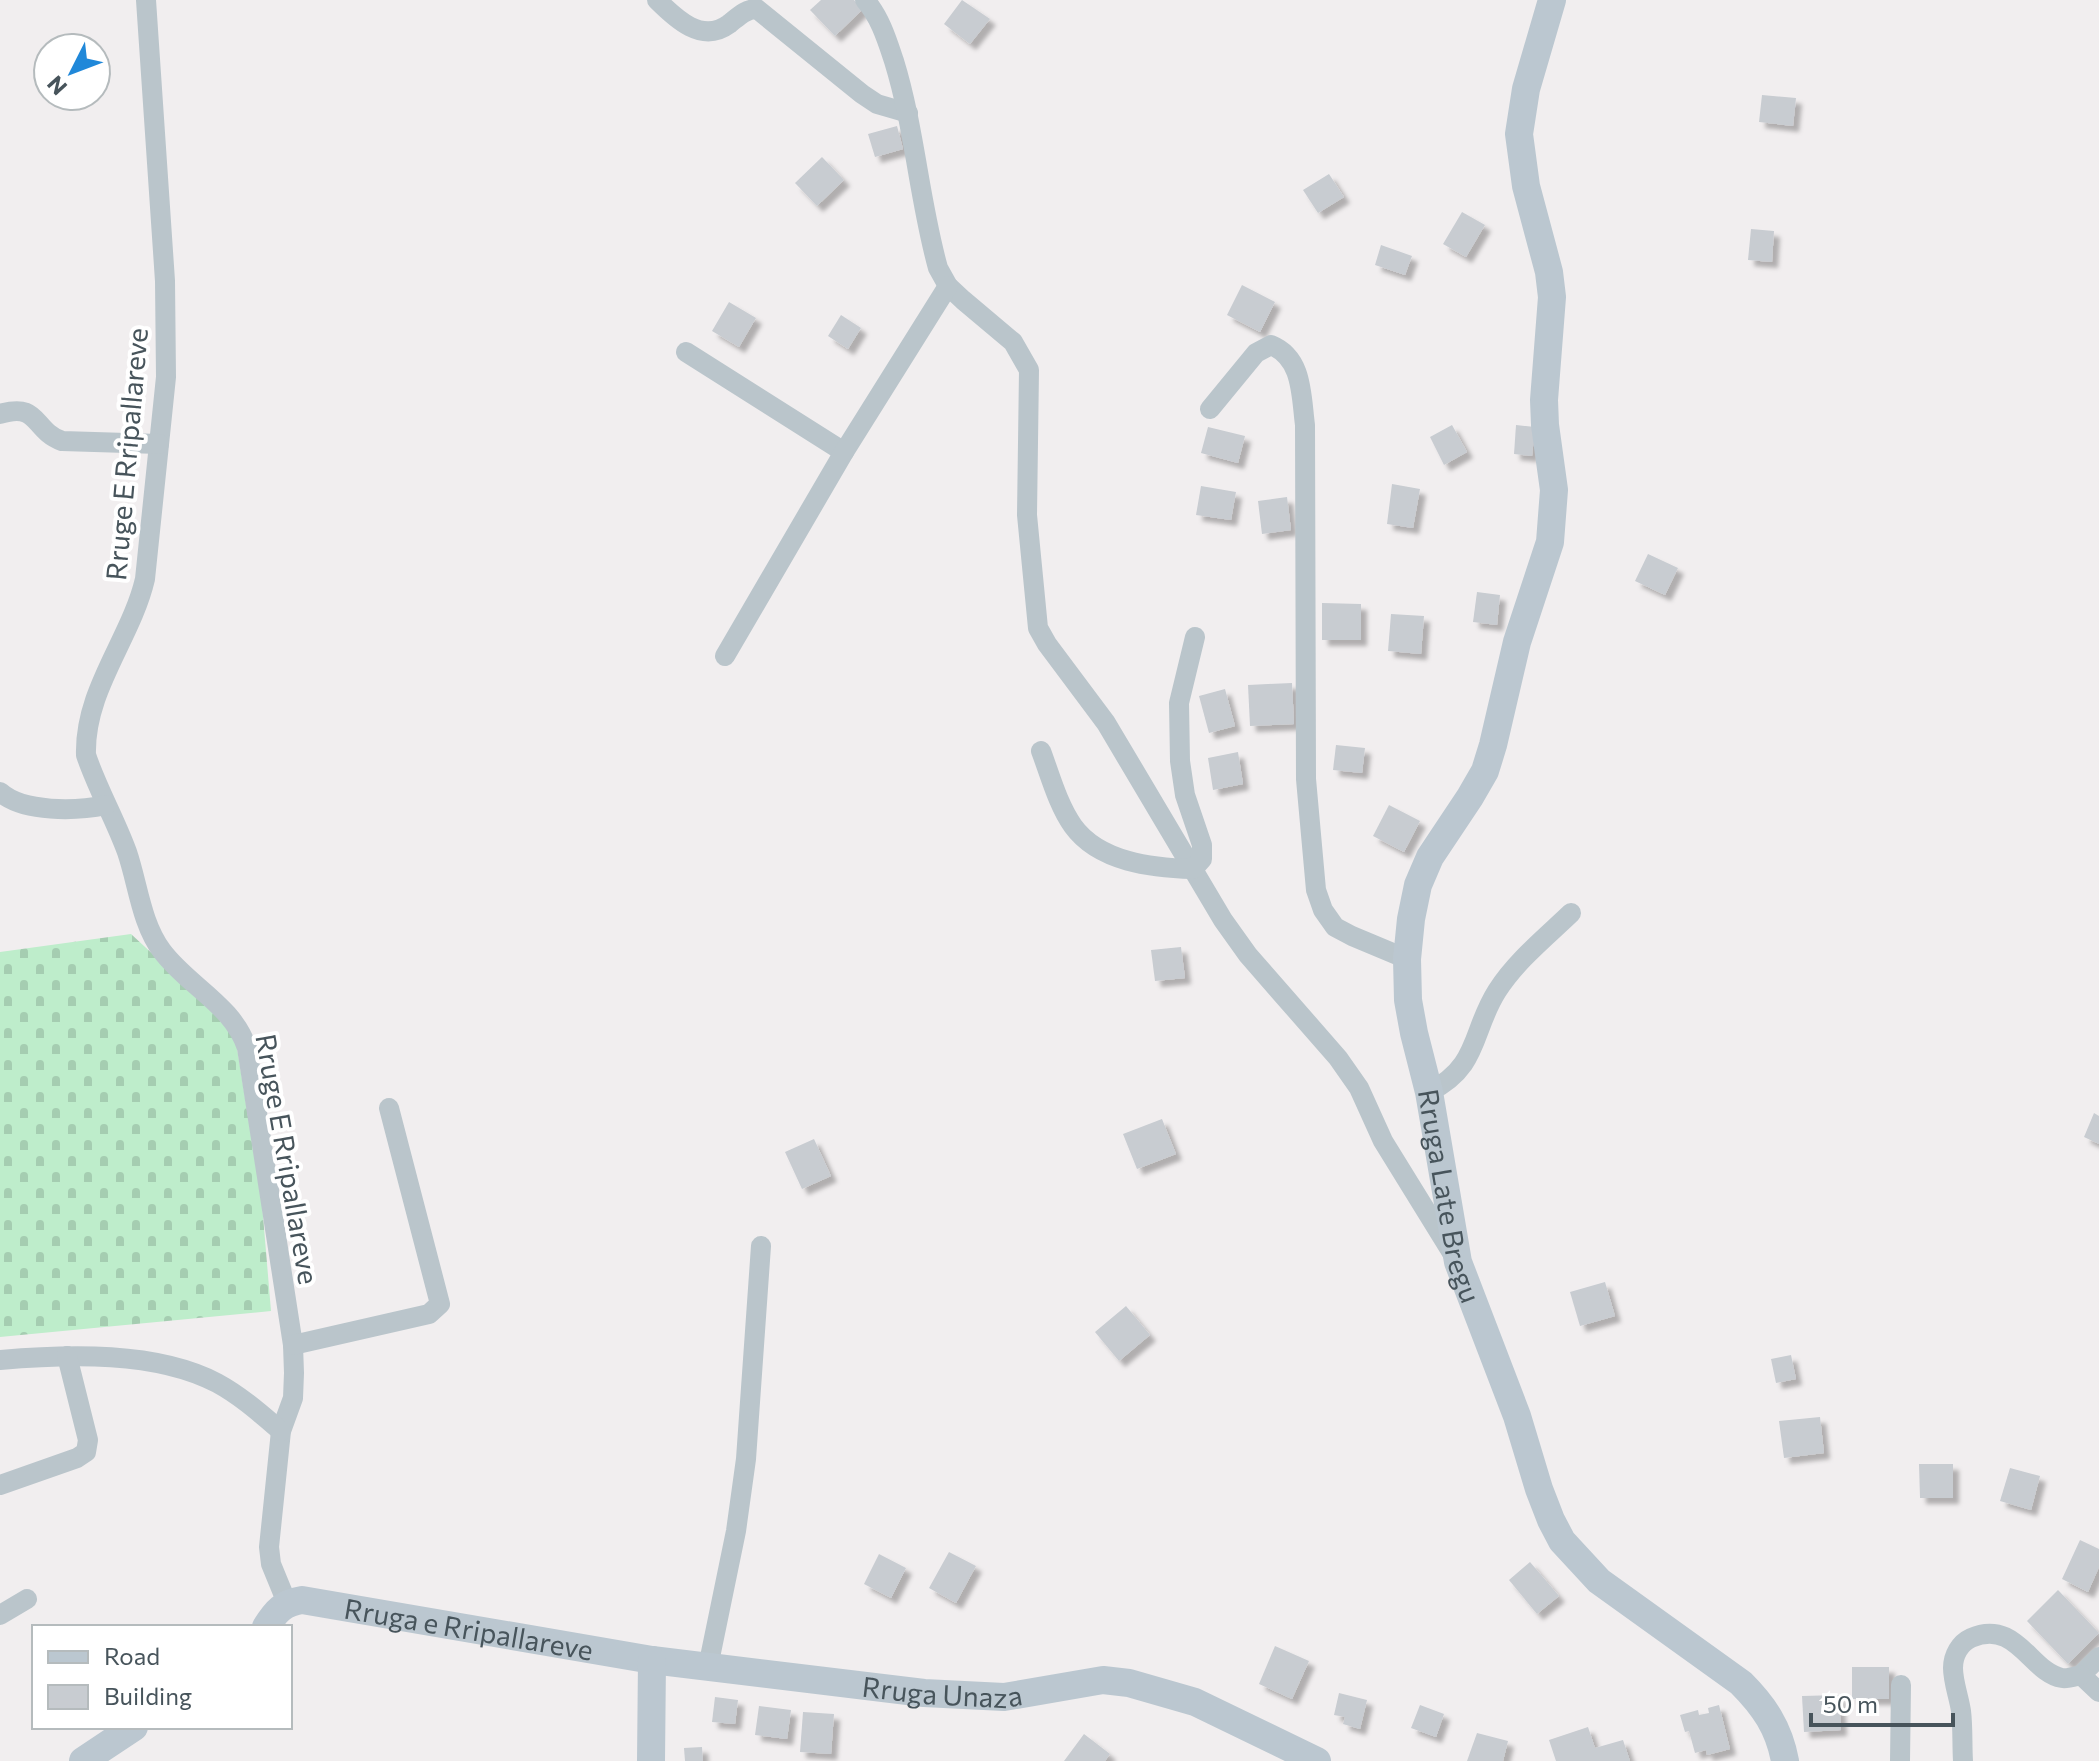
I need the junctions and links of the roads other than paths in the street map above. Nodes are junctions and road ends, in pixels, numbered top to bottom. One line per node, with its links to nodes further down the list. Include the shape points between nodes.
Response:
1 (146, 0): 10 (street, Rruge E Rripallareve, via 165,281 166,377)
2 (657, 0): 5 (street, via 682,23 710,33 757,9 862,94)
3 (865, 0): 5 (street, via 886,35)
4 (1552, 0): 19 (main road, Rruga Late Bregu, via 1519,134 1552,297 1544,400 1554,490 1550,542 1517,642 1485,771 1418,885)
5 (908, 113): 6 (street, via 932,245)
6 (948, 286): 11 (street); 17 (street, via 1013,342 1029,370 1027,515 1038,628 1106,723)
7 (686, 352): 11 (street)
8 (1210, 409): 19 (street, via 1256,353 1271,345 1284,350 1295,366 1305,425 1306,779 1316,890 1335,927)
9 (0, 414): 10 (street, via 24,410 62,441)
10 (159, 444): 16 (street, Rruge E Rripallareve, via 141,598 99,688 86,738 86,755)
11 (844, 452): 13 (street)
12 (1195, 637): 17 (street, via 1179,703 1185,795 1202,845 1202,859)
13 (725, 656)
14 (1041, 751): 17 (street, via 1065,812 1083,837 1123,859)
15 (0, 792): 16 (street, via 21,803 59,809)
16 (106, 805): 24 (street, Rruge E Rripallareve, via 151,933 162,951 231,1017 247,1048)
17 (1193, 869): 23 (street, via 1248,955 1359,1088 1390,1153)
18 (1571, 913): 20 (street, via 1496,993 1465,1064)
19 (1407, 959): 20 (main road, Rruga Late Bregu, via 1410,1011)
20 (1429, 1092): 23 (main road, Rruga Late Bregu)
21 (389, 1108): 24 (street, via 440,1304 429,1314)
22 (761, 1246): 35 (street, via 746,1459)
23 (1458, 1262): 43 (main road, Rruga Late Bregu, via 1562,1541 1617,1596 1760,1701 1773,1721)
24 (293, 1345): 27 (street, Rruge E Rripallareve, via 293,1398)
25 (67, 1356): 26 (street); 27 (street, via 188,1371 242,1399); 28 (street, via 88,1449 77,1458)
26 (0, 1360)
27 (281, 1431): 30 (street, via 269,1547)
28 (0, 1485)
29 (27, 1599): 31 (street)
30 (287, 1603): 32 (main road); 34 (main road, Rruga e Rripallareve, via 302,1600)
31 (0, 1615)
32 (267, 1625)
33 (2099, 1657): 36 (street)
34 (652, 1660): 35 (main road, Rruga Unaza); 41 (main road)
35 (708, 1667): 42 (main road, Rruga Unaza, via 973,1697 1103,1680 1129,1683 1195,1702)
36 (2081, 1675): 38 (street); 45 (street, via 2063,1678 2048,1671 2001,1636 1983,1633 1965,1641 1955,1654 1953,1669 1962,1714)
37 (1901, 1685): 44 (street)
38 (2099, 1692)
39 (131, 1729): 40 (main road)
40 (83, 1761)
41 (651, 1761)
42 (1317, 1761)
43 (1785, 1761)
44 (1900, 1761)
45 (1963, 1761)

